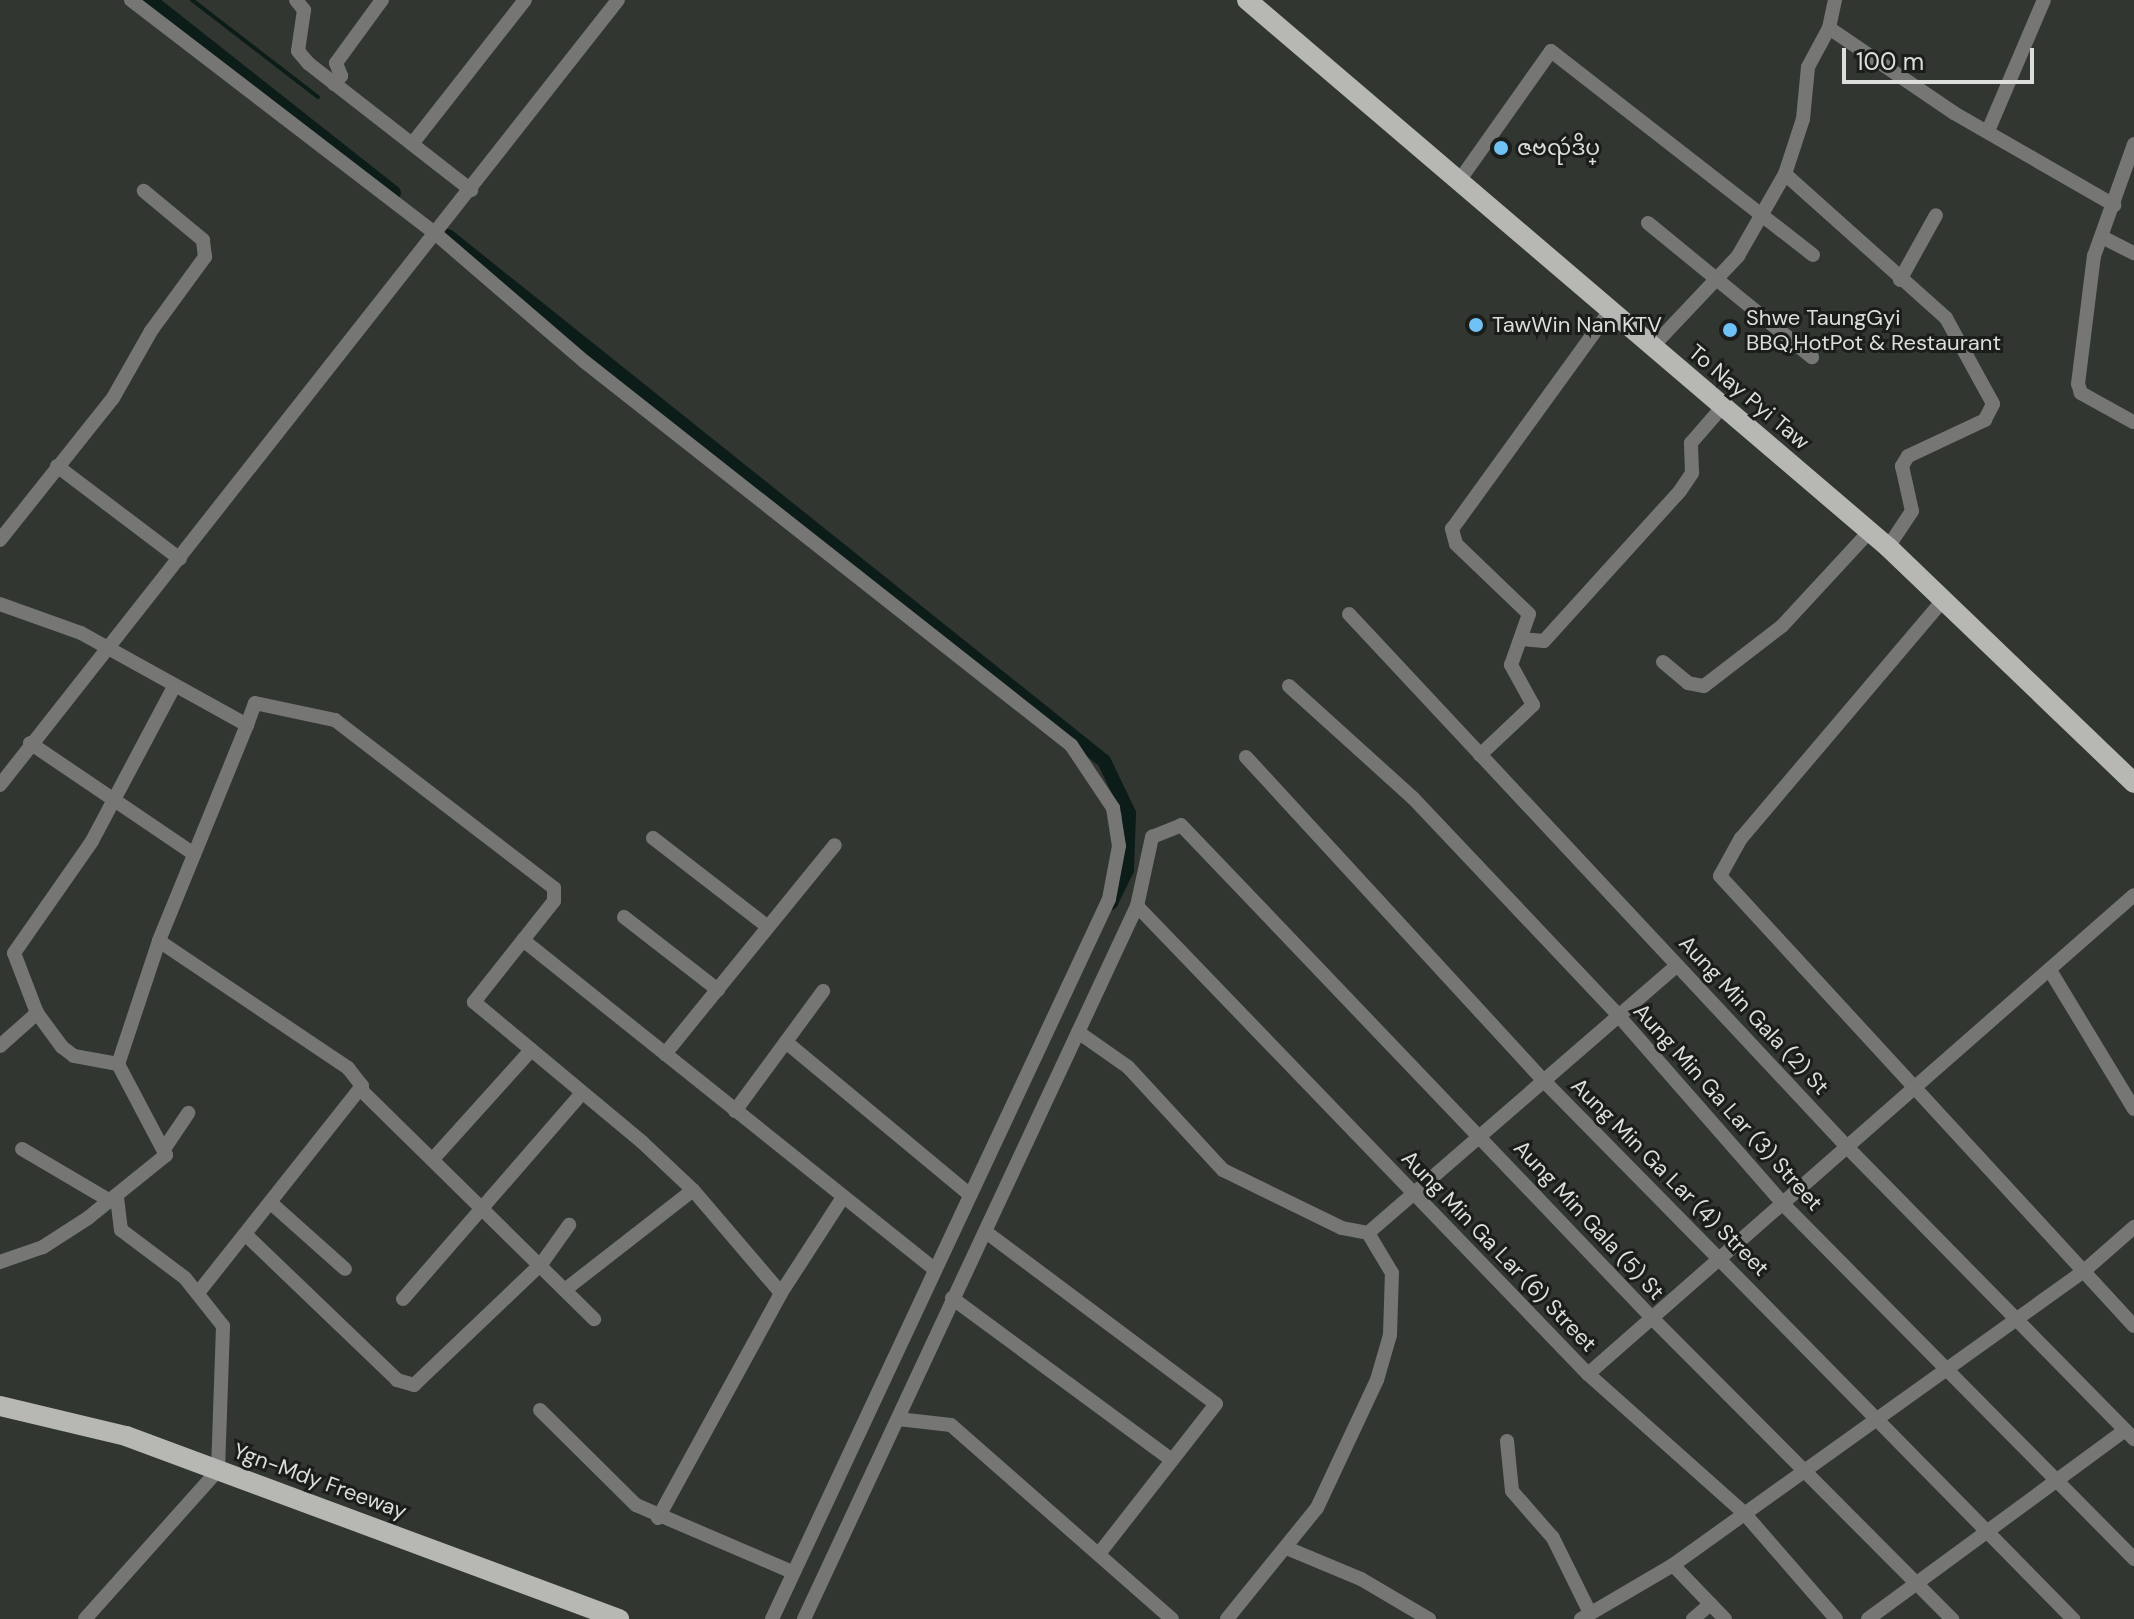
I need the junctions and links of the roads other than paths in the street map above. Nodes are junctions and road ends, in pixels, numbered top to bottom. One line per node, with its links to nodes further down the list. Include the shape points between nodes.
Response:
1 (131, 0): 22 (street)
2 (296, 0): 10 (street, via 304,10 298,51)
3 (382, 0): 10 (street, via 336,63 341,76)
4 (525, 0): 12 (street)
5 (618, 0): 16 (street)
6 (1247, 0): 15 (main road, To Nay Pyi Taw)
7 (1835, 0): 9 (street)
8 (2044, 0): 11 (street)
9 (1829, 28): 11 (street); 14 (street, via 1808,67 1798,142)
10 (334, 84): 12 (street)
11 (1988, 131): 18 (street)
12 (412, 144): 16 (street)
13 (2134, 144): 18 (street)
14 (1785, 174): 19 (street); 27 (street)
15 (1459, 181): 19 (street, via 1551,51); 28 (main road, To Nay Pyi Taw)
16 (471, 190): 22 (street)
17 (144, 191): 33 (street, via 203,240 205,257 151,331 113,398)
18 (2114, 205): 23 (street)
19 (1760, 215): 25 (street); 26 (street)
20 (1936, 215): 27 (street)
21 (1648, 223): 26 (street)
22 (439, 230): 37 (street); 87 (street, via 585,362 1071,745 1101,783 1118,825 1109,899)
23 (2102, 237): 24 (street); 32 (street, via 2083,315 2079,389)
24 (2134, 253)
25 (1813, 255)
26 (1718, 279): 29 (street); 30 (street)
27 (1900, 280): 36 (street, via 1946,318 1993,404 1985,420 1908,456 1902,466 1912,511)
28 (1610, 311): 29 (main road, To Nay Pyi Taw); 41 (street, via 1452,529 1456,544 1529,614)
29 (1653, 346): 31 (main road, To Nay Pyi Taw)
30 (1812, 357)
31 (1723, 406): 34 (main road, To Nay Pyi Taw); 41 (street, via 1691,443 1692,473 1680,491 1544,641)
32 (2133, 422)
33 (57, 466): 35 (street); 37 (street)
34 (1870, 531): 36 (main road, To Nay Pyi Taw); 43 (street, via 1782,626 1704,686 1688,683)
35 (0, 540)
36 (1888, 547): 38 (main road, To Nay Pyi Taw)
37 (180, 559): 42 (street)
38 (1944, 599): 50 (main road, To Nay Pyi Taw); 76 (street, via 1720,868 1725,886)
39 (0, 604): 42 (street)
40 (1349, 614): 48 (street, Aung Min Gala (2) St)
41 (1522, 639): 48 (street, via 1511,665 1533,705)
42 (106, 647): 45 (street); 47 (street)
43 (1663, 662)
44 (1289, 686): 67 (street, Aung Min Ga Lar (3) Street, via 1413,798)
45 (174, 687): 46 (street); 52 (street)
46 (247, 725): 55 (street); 60 (street, via 255,703 325,716 422,784 556,891)
47 (30, 743): 51 (street); 52 (street)
48 (1480, 755): 62 (street, Aung Min Gala (2) St)
49 (1246, 757): 74 (street, Aung Min Ga Lar (4) Street)
50 (2134, 783)
51 (0, 785)
52 (114, 803): 55 (street); 66 (street, via 17,943 17,972 31,989)
53 (653, 838): 59 (street)
54 (835, 845): 59 (street)
55 (194, 854): 61 (street)
56 (2134, 895): 63 (street)
57 (1137, 906): 68 (street); 81 (street, Aung Min Gala (5) St, via 1152,837 1181,825); 88 (street, Aung Min Ga Lar (6) Street)
58 (624, 917): 64 (street)
59 (768, 927): 64 (street)
60 (523, 940): 71 (street, via 473,1001); 72 (street)
61 (159, 941): 73 (street); 75 (street, via 348,1068 362,1081)
62 (1677, 965): 67 (street); 84 (street, Aung Min Gala (2) St)
63 (2051, 972): 76 (street); 78 (street)
64 (718, 990): 72 (street)
65 (823, 991): 69 (street)
66 (37, 1013): 70 (street); 73 (street, via 68,1052)
67 (1617, 1014): 74 (street); 92 (street, Aung Min Ga Lar (3) Street)
68 (1078, 1032): 96 (street); 97 (street, via 1128,1067 1223,1170 1342,1228)
69 (786, 1042): 79 (street); 87 (street)
70 (0, 1046)
71 (531, 1050): 77 (street); 85 (street)
72 (665, 1054): 79 (street)
73 (118, 1064): 82 (street)
74 (1544, 1081): 81 (street); 99 (street, Aung Min Ga Lar (4) Street)
75 (361, 1090): 85 (street); 91 (street)
76 (1917, 1091): 84 (street); 104 (street)
77 (582, 1093): 86 (street); 93 (street)
78 (2134, 1109)
79 (735, 1111): 89 (street)
80 (188, 1113): 82 (street)
81 (1480, 1137): 88 (street); 111 (street, Aung Min Gala (5) St)
82 (166, 1146): 90 (street, via 163,1161)
83 (22, 1149): 90 (street)
84 (1849, 1149): 92 (street); 112 (street, Aung Min Gala (2) St)
85 (433, 1159): 93 (street)
86 (693, 1190): 105 (street); 107 (street)
87 (969, 1194): 102 (street)
88 (1414, 1194): 97 (street); 115 (street, Aung Min Ga Lar (6) Street)
89 (843, 1197): 102 (street); 107 (street)
90 (114, 1200): 100 (street, via 43,1247); 106 (street, via 121,1230)
91 (271, 1203): 98 (street); 103 (street)
92 (1784, 1205): 99 (street); 114 (street, Aung Min Ga Lar (3) Street)
93 (484, 1208): 101 (street); 109 (street)
94 (569, 1225): 101 (street)
95 (2134, 1227): 104 (street)
96 (986, 1232): 108 (street); 122 (street, via 1214,1401 1214,1413)
97 (1368, 1233): 129 (street, via 1392,1273 1390,1335 1356,1434)
98 (245, 1234): 101 (street, via 397,1380 414,1385); 106 (street)
99 (1721, 1260): 111 (street); 118 (street, Aung Min Ga Lar (4) Street)
100 (0, 1262)
101 (542, 1263): 105 (street)
102 (933, 1268): 133 (street)
103 (345, 1269)
104 (2084, 1271): 112 (street); 113 (street)
105 (566, 1289): 110 (street)
106 (199, 1292): 124 (street, via 227,1340)
107 (781, 1293): 127 (street)
108 (952, 1298): 119 (street); 122 (street)
109 (403, 1299)
110 (594, 1319)
111 (1653, 1319): 115 (street); 123 (street, Aung Min Gala (5) St)
112 (2012, 1320): 114 (street); 120 (street, Aung Min Gala (2) St)
113 (2134, 1326)
114 (1943, 1369): 118 (street); 125 (street, Aung Min Ga Lar (3) Street)
115 (1588, 1374): 126 (street, Aung Min Ga Lar (6) Street)
116 (0, 1406): 124 (main road, Ygn-Mdy Freeway, via 126,1436)
117 (540, 1410): 127 (street, via 595,1471)
118 (1874, 1418): 123 (street); 128 (street, Aung Min Ga Lar (4) Street)
119 (898, 1419): 130 (street, via 951,1425); 140 (street)
120 (2129, 1435): 125 (street)
121 (1507, 1441): 136 (street, via 1512,1491 1553,1538)
122 (1172, 1460): 130 (street)
123 (1804, 1469): 126 (street); 134 (street, Aung Min Gala (5) St)
124 (218, 1470): 137 (street); 138 (main road, Ygn-Mdy Freeway)
125 (2056, 1482): 128 (street); 131 (street, Aung Min Ga Lar (3) Street)
126 (1744, 1513): 132 (street); 146 (street, Aung Min Ga Lar (6) Street)
127 (658, 1518): 133 (street)
128 (1988, 1531): 134 (street); 149 (street, Aung Min Ga Lar (4) Street)
129 (1289, 1549): 142 (street); 143 (street, via 1361,1579)
130 (1099, 1554): 141 (street)
131 (2134, 1559)
132 (1673, 1565): 135 (street); 136 (street)
133 (792, 1572): 139 (street)
134 (1918, 1580): 147 (street); 148 (street, Aung Min Gala (5) St)
135 (1710, 1604): 144 (street); 145 (street)
136 (1585, 1616)
137 (85, 1619)
138 (619, 1619)
139 (772, 1619)
140 (804, 1619)
141 (1172, 1619)
142 (1227, 1619)
143 (1429, 1619)
144 (1693, 1619)
145 (1725, 1619)
146 (1836, 1619)
147 (1868, 1619)
148 (1952, 1619)
149 (2073, 1619)

